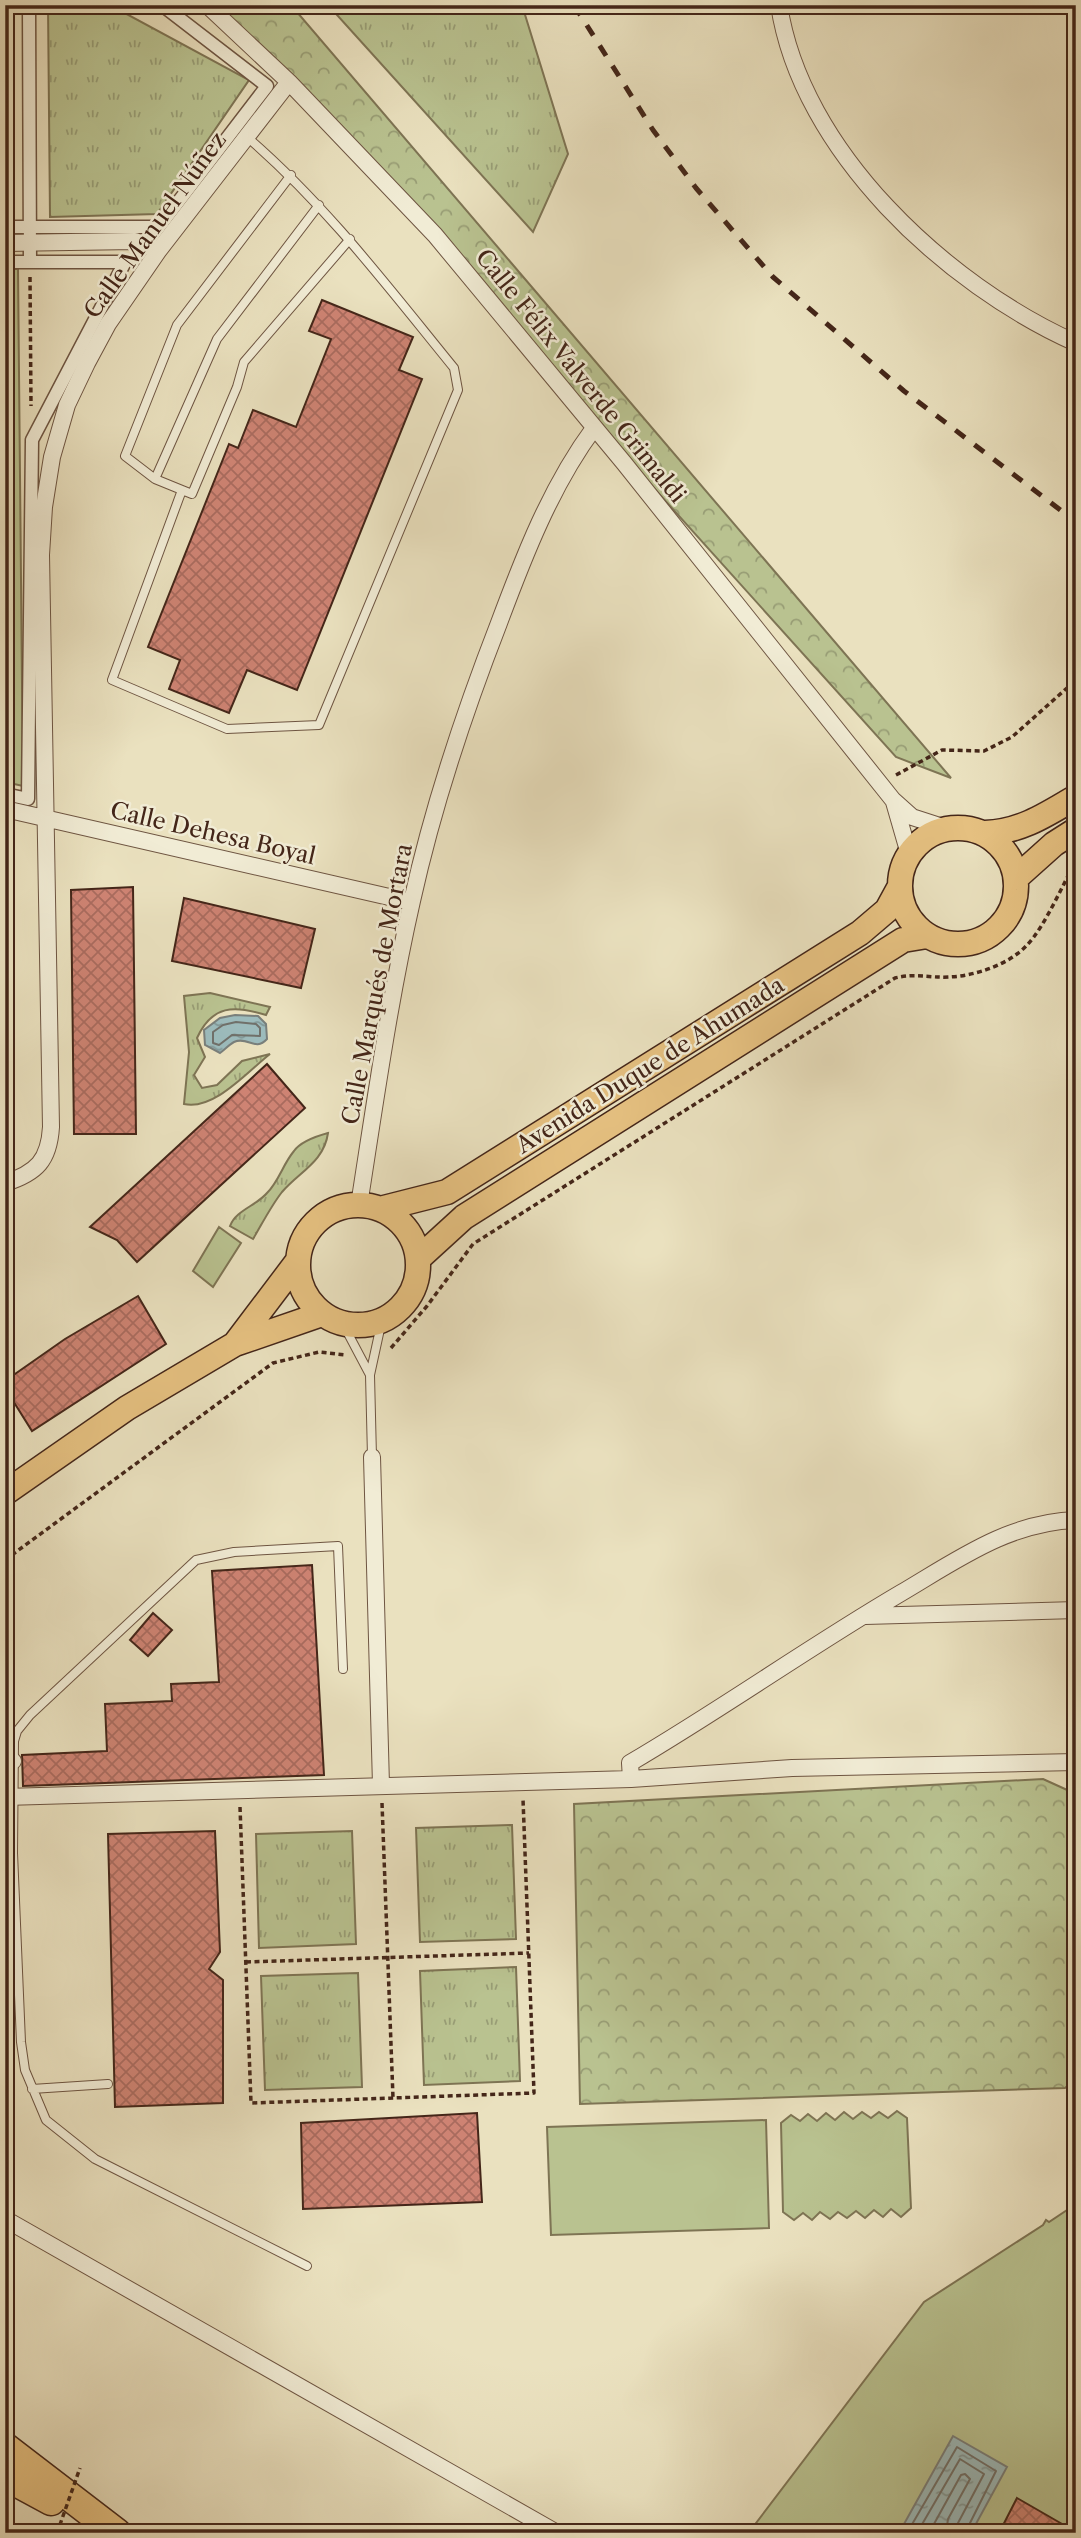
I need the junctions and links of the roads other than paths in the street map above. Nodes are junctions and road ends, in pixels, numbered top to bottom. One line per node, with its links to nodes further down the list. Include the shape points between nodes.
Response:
1 (29, 5): 10 (street)
2 (162, 5): 10 (street, via 267,86 159,227)
3 (207, 5): 5 (street, Calle Félix Valverde Grimaldi)
4 (779, 5): 16 (street, via 799,75 826,126 863,179 910,231 956,269 1018,312)
5 (289, 82): 6 (street, Calle Manuel Núñez); 17 (street, Calle Félix Valverde Grimaldi, via 435,235)
6 (247, 137): 7 (lane); 13 (street, Calle Manuel Núñez)
7 (291, 175): 8 (lane); 18 (lane, via 177,325 125,456)
8 (319, 205): 11 (lane); 18 (lane, via 217,339)
9 (5, 227): 10 (street)
10 (30, 234): 12 (street); 13 (street, via 135,241); 15 (street)
11 (350, 239): 19 (lane, via 244,362 192,494); 19 (lane, via 454,368 458,390 319,726 226,729 112,680)
12 (5, 243)
13 (159, 250): 24 (street, Calle Manuel Núñez, via 87,363 67,405 52,457 41,555)
14 (5, 262): 15 (street)
15 (30, 262): 20 (street, via 125,262 32,440 28,799)
16 (1076, 343)
17 (594, 428): 22 (street, Calle Félix Valverde Grimaldi); 31 (street, Calle Marqués de Mortara, via 567,465 514,582 448,765)
18 (155, 479): 19 (lane)
19 (182, 490)
20 (5, 794)
21 (1076, 797): 27 (main road, via 1039,820)
22 (893, 800): 25 (street, Calle Félix Valverde Grimaldi, via 912,817); 28 (street, Calle Félix Valverde Grimaldi)
23 (5, 809): 24 (street, Calle Dehesa Boyal)
24 (46, 818): 31 (street, Calle Dehesa Boyal); 33 (street, Calle Manuel Núñez, via 50,1149 37,1168)
25 (946, 828): 27 (main road); 28 (main road, via 925,838)
26 (1076, 830): 29 (main road)
27 (985, 834): 29 (main road, via 1006,852)
28 (909, 854): 30 (main road)
29 (1016, 878): 32 (main road, via 1009,914 991,934 955,944)
30 (899, 888): 32 (main road, via 906,913); 34 (main road, Avenida Duque de Ahumada, via 887,910 860,933 447,1192)
31 (411, 902): 34 (street, Calle Marqués de Mortara, via 387,1024)
32 (928, 936): 35 (main road, Avenida Duque de Ahumada, via 903,940 464,1217)
33 (5, 1183)
34 (370, 1207): 35 (main road, via 401,1222); 36 (main road, via 336,1209 315,1223 303,1240)
35 (418, 1259): 38 (main road, via 416,1283 407,1301)
36 (297, 1262): 37 (main road, via 307,1299); 39 (main road)
37 (332, 1319): 38 (main road, via 366,1325); 39 (main road); 40 (lane)
38 (382, 1320): 40 (lane)
39 (235, 1343): 42 (main road, via 127,1408)
40 (369, 1375): 41 (lane)
41 (372, 1457): 50 (street)
42 (5, 1493)
43 (1076, 1520): 45 (street, via 1021,1527)
44 (1076, 1610): 45 (street)
45 (862, 1616): 49 (street, via 630,1763)
46 (342, 1669): 47 (lane, via 338,1546 234,1552 196,1560 30,1715 17,1731)
47 (9, 1760): 51 (lane)
48 (1076, 1762): 49 (street, via 792,1768)
49 (631, 1779): 50 (street)
50 (381, 1785): 51 (street)
51 (9, 1797): 53 (lane, via 21,2042)
52 (108, 2084): 53 (lane)
53 (32, 2089): 55 (lane, via 46,2120 95,2159)
54 (5, 2219): 60 (street)
55 (307, 2266)
56 (5, 2447): 59 (highway)
57 (5, 2476): 58 (highway)
58 (109, 2533)
59 (117, 2533)
60 (557, 2533)

